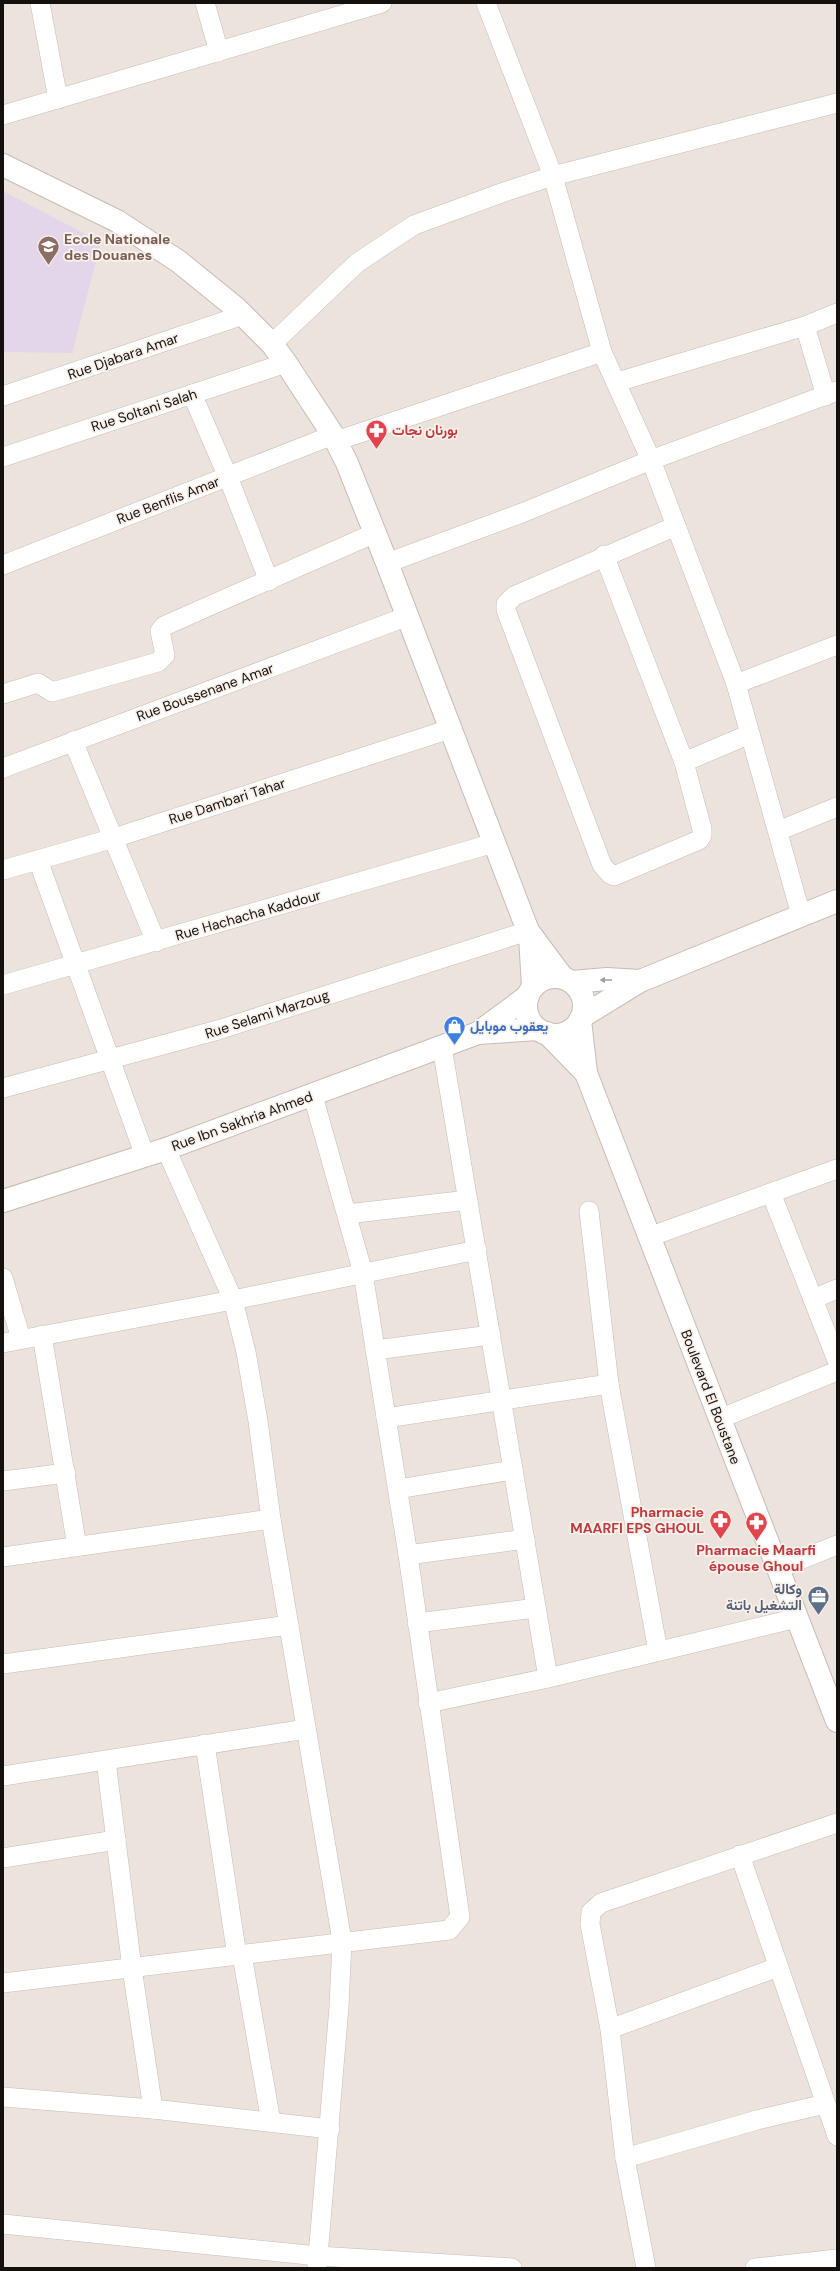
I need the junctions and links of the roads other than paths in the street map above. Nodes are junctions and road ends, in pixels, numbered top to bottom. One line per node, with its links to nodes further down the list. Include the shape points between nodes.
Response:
1 (40, 3): 7 (street)
2 (205, 3): 6 (street)
3 (382, 3): 5 (street)
4 (486, 3): 11 (street)
5 (328, 11): 6 (street)
6 (219, 52): 7 (street)
7 (58, 99): 9 (street)
8 (837, 103): 11 (street)
9 (3, 115)
10 (3, 165): 13 (main road, via 117,221 178,261)
11 (553, 176): 15 (street, via 414,226 358,263); 16 (street)
12 (837, 313): 14 (street)
13 (243, 315): 15 (main road); 21 (street, Rue Djabara Amar)
14 (805, 326): 18 (street); 19 (street)
15 (272, 344): 17 (main road)
16 (602, 352): 18 (street); 22 (street, Rue Benflis Amar)
17 (286, 363): 20 (street, Rue Soltani Salah); 22 (main road)
18 (617, 382): 24 (street)
19 (831, 393): 24 (street)
20 (192, 394): 23 (street, Rue Soltani Salah); 25 (street)
21 (3, 396)
22 (335, 438): 25 (street, Rue Benflis Amar); 27 (main road)
23 (3, 457)
24 (651, 460): 26 (street); 29 (street, via 522,513)
25 (228, 477): 30 (street, Rue Benflis Amar); 31 (street)
26 (676, 526): 28 (street); 34 (street)
27 (375, 534): 29 (main road); 31 (street)
28 (604, 555): 39 (street); 39 (street, via 514,596 508,600 505,607 602,865 610,874 614,876 695,842 701,837 702,829)
29 (388, 563): 32 (main road)
30 (3, 565)
31 (269, 581): 35 (street, via 164,626 160,631 164,655 158,662 52,692 38,683)
32 (408, 616): 36 (main road); 38 (street, Rue Boussenane Amar)
33 (837, 645): 34 (street)
34 (736, 684): 37 (street)
35 (3, 694)
36 (450, 729): 43 (street, Rue Dambari Tahar); 44 (main road)
37 (750, 734): 39 (street); 42 (street)
38 (73, 742): 40 (street, Rue Boussenane Amar); 43 (street)
39 (684, 762)
40 (3, 768)
41 (837, 807): 42 (street)
42 (778, 831): 48 (street)
43 (114, 838): 45 (street, Rue Dambari Tahar); 50 (street)
44 (494, 842): 49 (main road); 50 (street, Rue Hachacha Kaddour)
45 (38, 860): 46 (street, Rue Dambari Tahar); 51 (street)
46 (3, 870)
47 (837, 901): 48 (main road)
48 (801, 915): 53 (main road)
49 (529, 934): 52 (main road); 55 (main road); 60 (street, Rue Selami Marzoug, via 218,1030)
50 (156, 942): 51 (street, Rue Hachacha Kaddour)
51 (77, 965): 54 (street, Rue Hachacha Kaddour); 60 (street)
52 (567, 980): 53 (main road, one-way to 52); 55 (main road, via 550,977 541,981); 56 (main road, via 579,990 583,998)
53 (640, 981): 56 (main road)
54 (3, 985)
55 (530, 992): 57 (main road, via 527,1012 531,1022); 58 (main road)
56 (581, 1018): 57 (main road, via 570,1031 557,1035); 61 (main road)
57 (542, 1031): 58 (main road); 61 (main road)
58 (478, 1033): 59 (main road, Rue Ibn Sakhria Ahmed)
59 (442, 1047): 63 (main road, Rue Ibn Sakhria Ahmed); 68 (street)
60 (111, 1059): 62 (street, Rue Selami Marzoug); 65 (street)
61 (586, 1073): 72 (main road, Boulevard El Boustane)
62 (3, 1088)
63 (313, 1096): 64 (main road, Rue Ibn Sakhria Ahmed); 71 (street)
64 (166, 1149): 65 (main road, Rue Ibn Sakhria Ahmed); 78 (street)
65 (145, 1156): 69 (main road, Rue Ibn Sakhria Ahmed)
66 (837, 1169): 67 (street)
67 (771, 1193): 72 (street); 77 (street)
68 (468, 1200): 71 (street); 73 (street)
69 (3, 1201)
70 (589, 1211): 85 (street)
71 (347, 1214): 74 (street)
72 (648, 1237): 88 (main road, Boulevard El Boustane)
73 (477, 1250): 74 (street); 80 (street)
74 (363, 1273): 78 (street); 82 (street)
75 (3, 1278): 81 (street)
76 (837, 1289): 77 (street)
77 (813, 1299): 83 (street)
78 (233, 1300): 79 (street); 93 (street, via 246,1352 258,1421)
79 (42, 1335): 81 (street); 90 (street)
80 (491, 1335): 82 (street); 86 (street)
81 (12, 1341)
82 (375, 1350): 87 (street)
83 (837, 1360)
84 (837, 1371): 88 (street)
85 (609, 1384): 86 (street); 104 (street)
86 (502, 1399): 87 (street); 89 (street)
87 (386, 1418): 92 (street)
88 (719, 1419): 99 (main road, Boulevard El Boustane)
89 (513, 1470): 92 (street); 94 (street)
90 (66, 1474): 91 (street); 96 (street)
91 (3, 1481)
92 (398, 1489): 97 (street)
93 (271, 1519): 96 (street); 103 (street)
94 (525, 1539): 97 (street); 100 (street)
95 (837, 1545): 99 (street)
96 (77, 1547): 98 (street)
97 (408, 1555): 102 (street)
98 (3, 1557)
99 (778, 1569): 101 (main road, Boulevard El Boustane)
100 (536, 1608): 102 (street); 106 (street)
101 (797, 1618): 104 (street); 108 (main road, Boulevard El Boustane)
102 (417, 1623): 107 (street)
103 (289, 1625): 105 (street); 109 (street)
104 (658, 1651): 106 (street)
105 (3, 1664)
106 (548, 1678): 107 (street)
107 (428, 1703): 117 (street, via 460,1917 448,1930)
108 (837, 1721)
109 (306, 1729): 110 (street); 117 (street)
110 (205, 1744): 111 (street); 118 (street)
111 (106, 1761): 112 (street); 114 (street)
112 (3, 1776)
113 (837, 1823): 115 (street)
114 (116, 1840): 116 (street); 120 (street)
115 (740, 1856): 119 (street); 122 (street, via 592,1908 590,1924)
116 (3, 1858)
117 (342, 1941): 118 (street); 127 (street)
118 (239, 1956): 120 (street); 126 (street)
119 (778, 1967): 122 (street); 124 (street)
120 (132, 1968): 121 (street); 125 (street)
121 (3, 1983)
122 (610, 2029): 129 (street)
123 (3, 2097): 125 (street)
124 (825, 2104): 128 (street); 129 (street, via 749,2122)
125 (152, 2109): 126 (street)
126 (272, 2122): 127 (street)
127 (330, 2129): 132 (street)
128 (837, 2136)
129 (625, 2158): 134 (street)
130 (3, 2224): 132 (street)
131 (837, 2259): 135 (street)
132 (318, 2262): 133 (street)
133 (512, 2268)
134 (646, 2268)
135 (755, 2268)

